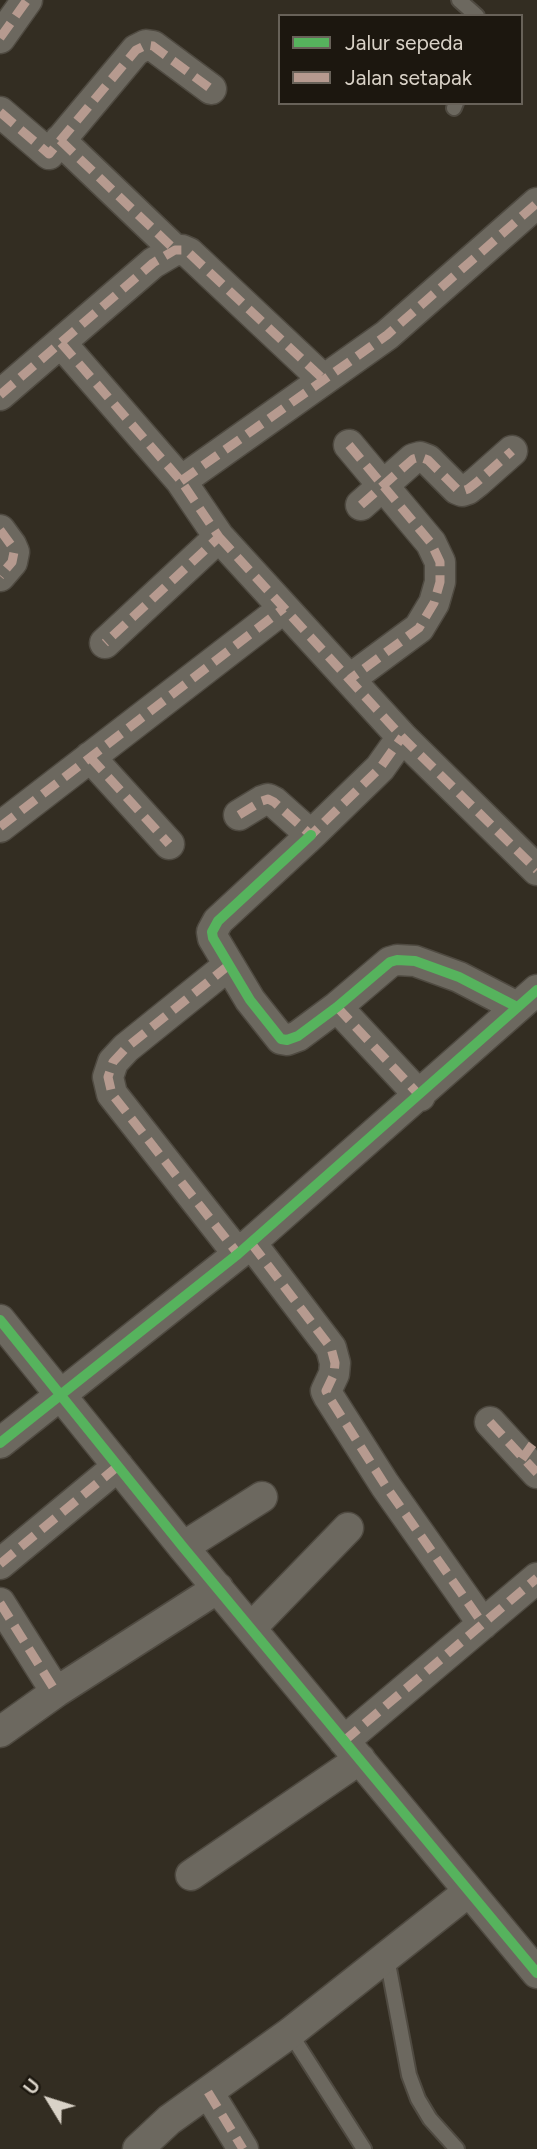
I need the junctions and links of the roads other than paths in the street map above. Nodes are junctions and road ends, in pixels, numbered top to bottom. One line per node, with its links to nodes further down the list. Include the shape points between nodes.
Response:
1 (27, 0): 4 (street)
2 (459, 0): 3 (lane)
3 (475, 14)
4 (0, 38)
5 (211, 89): 7 (street, via 146,45 136,50)
6 (0, 113): 7 (street, via 49,155)
7 (60, 140): 9 (street)
8 (537, 203): 11 (street, via 387,335)
9 (175, 250): 10 (street, via 153,263); 11 (street, via 188,253)
10 (61, 343): 12 (street); 15 (street)
11 (323, 379): 15 (street)
12 (0, 395)
13 (349, 445): 16 (street)
14 (512, 450): 16 (street, via 462,491 420,457)
15 (181, 481): 18 (street)
16 (372, 495): 22 (street, via 431,543 440,562 440,583 419,628)
17 (0, 530): 19 (street, via 13,552 12,562)
18 (219, 537): 20 (street); 21 (street)
19 (0, 576)
20 (284, 608): 22 (street); 24 (street)
21 (105, 643)
22 (350, 678): 23 (street)
23 (402, 737): 27 (street, via 380,768); 29 (street)
24 (90, 757): 26 (street); 28 (street)
25 (239, 815): 27 (street, via 268,799)
26 (0, 827)
27 (311, 835): 30 (street, via 215,926 213,938)
28 (169, 844)
29 (537, 870)
30 (229, 965): 32 (street, via 250,1000 284,1040 298,1036); 34 (street, via 126,1048 108,1077 112,1094)
31 (527, 999): 32 (street, via 404,960 390,962); 33 (street)
32 (337, 1007): 33 (street)
33 (419, 1096): 34 (street)
34 (244, 1248): 36 (street); 48 (street, via 331,1348 335,1363 326,1391 329,1397)
35 (0, 1320): 36 (street)
36 (60, 1395): 38 (street); 40 (street)
37 (490, 1422): 39 (street)
38 (0, 1443)
39 (532, 1457)
40 (118, 1466): 43 (street); 44 (street)
41 (262, 1496): 43 (street)
42 (348, 1528): 49 (street)
43 (183, 1548): 46 (street)
44 (0, 1564)
45 (537, 1578): 48 (street)
46 (218, 1588): 49 (street); 50 (street)
47 (0, 1603): 50 (street)
48 (483, 1624): 52 (street)
49 (251, 1628): 52 (street)
50 (56, 1692): 51 (street)
51 (0, 1732)
52 (352, 1750): 53 (street); 54 (street)
53 (191, 1875)
54 (468, 1892): 55 (street); 56 (street)
55 (387, 1958): 57 (street); 62 (lane, via 409,2075 430,2119)
56 (537, 1973)
57 (290, 2033): 58 (street); 61 (lane)
58 (208, 2092): 59 (street); 60 (street)
59 (138, 2149)
60 (243, 2149)
61 (365, 2149)
62 (457, 2149)

